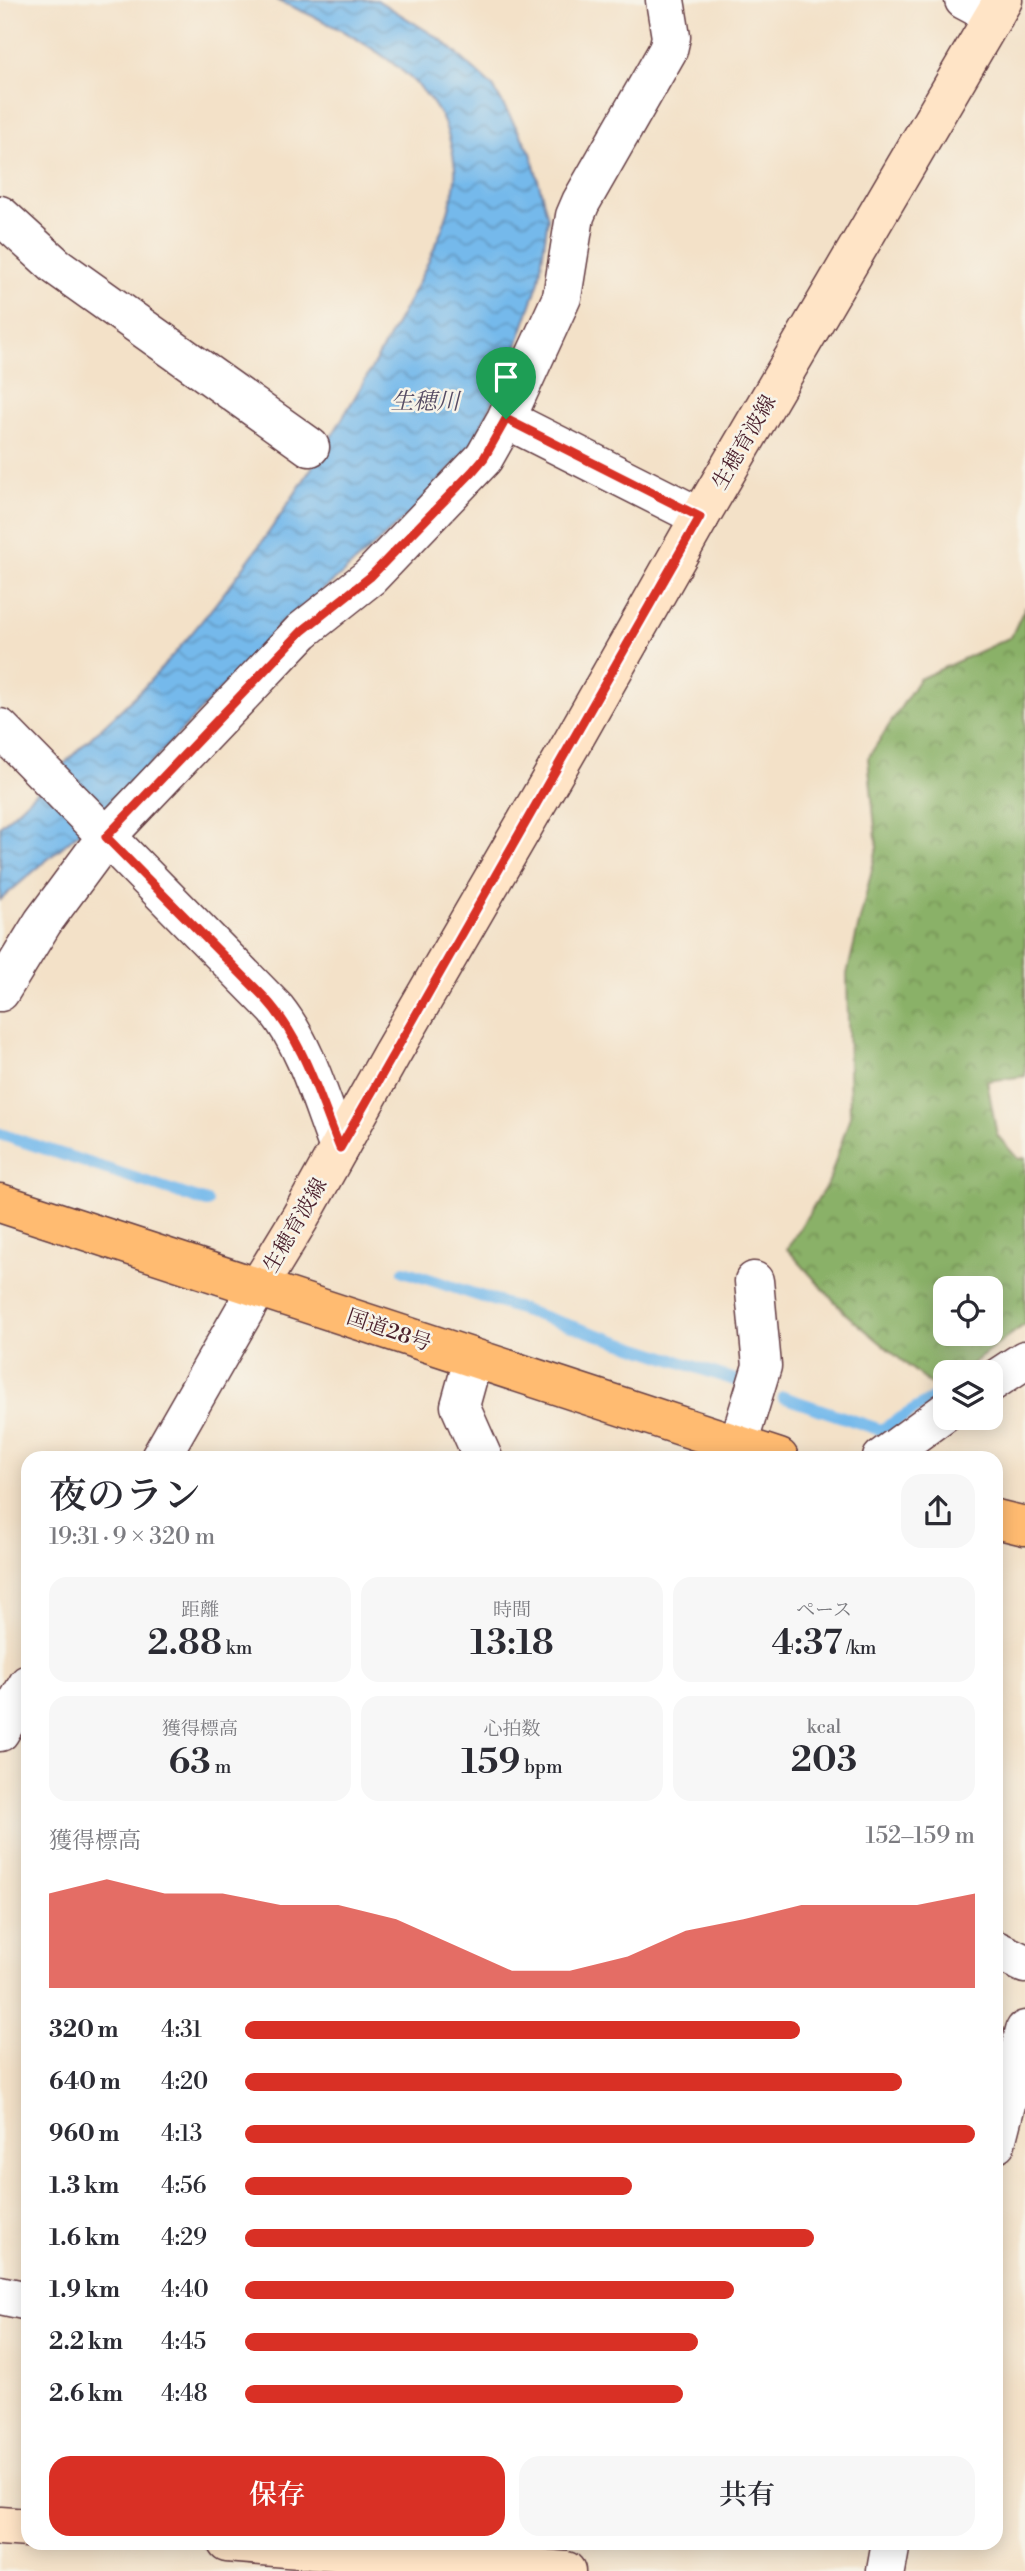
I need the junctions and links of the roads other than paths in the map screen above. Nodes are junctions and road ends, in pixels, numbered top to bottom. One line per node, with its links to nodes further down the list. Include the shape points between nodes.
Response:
1 (666, 0): 4 (street, via 671,37 668,50 581,202 562,297)
2 (987, 5): 6 (main road, 生穂育波線)
3 (0, 215): 5 (street, via 56,266)
4 (506, 419): 6 (street); 8 (street, via 472,472 370,577 302,631)
5 (310, 447)
6 (700, 517): 10 (main road, 生穂育波線)
7 (0, 728): 8 (street)
8 (99, 830): 9 (street); 10 (street, via 286,1022)
9 (0, 992)
10 (340, 1148): 13 (main road, 生穂育波線)
11 (0, 1203): 13 (highway, 国道28号)
12 (754, 1281): 18 (street, via 762,1366)
13 (258, 1287): 14 (highway, 国道28号); 19 (street)
14 (473, 1359): 18 (highway, 国道28号); 20 (street, via 460,1406)
15 (1025, 1360): 16 (street)
16 (1003, 1374)
17 (933, 1421): 22 (street)
18 (738, 1445): 21 (highway, 国道28号)
19 (164, 1451)
20 (480, 1451)
21 (757, 1451)
22 (892, 1451)
23 (1003, 1521): 24 (highway)
24 (1025, 1526)
25 (21, 1696): 26 (street)
26 (0, 1732)
27 (1003, 1953): 28 (street)
28 (1025, 1964)
29 (1025, 2030): 30 (street)
30 (1003, 2116)
31 (0, 2295): 32 (street)
32 (21, 2300)
33 (0, 2526): 34 (main road)
34 (21, 2528)
35 (302, 2550): 36 (main road)
36 (354, 2555): 37 (main road)
37 (566, 2571)

